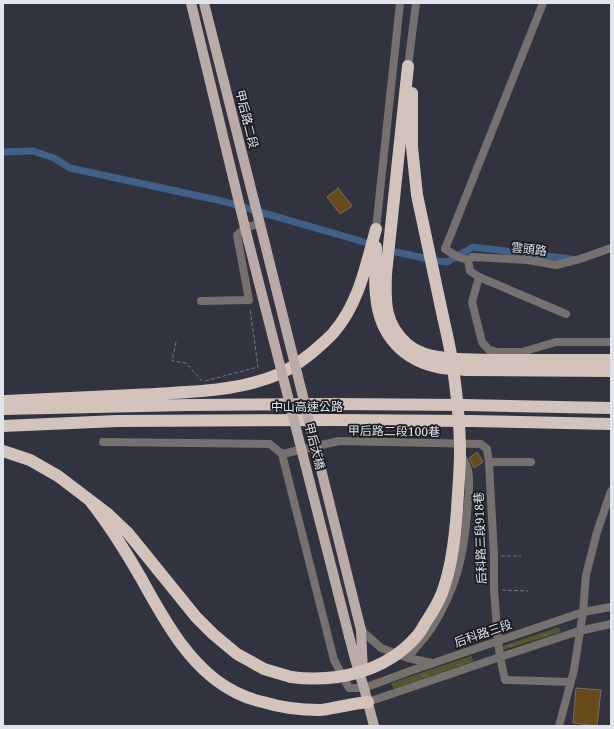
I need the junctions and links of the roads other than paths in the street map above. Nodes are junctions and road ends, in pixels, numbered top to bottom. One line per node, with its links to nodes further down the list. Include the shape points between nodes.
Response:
1 (191, 3): 8 (main road)
2 (204, 3): 7 (main road, 甲后路二段)
3 (416, 3): 6 (street)
4 (544, 3): 12 (street, 雲頭路, via 445,249)
5 (400, 4): 9 (street)
6 (408, 66): 17 (highway, via 385,296 391,322 398,333 407,344 418,351 439,357); 31 (highway, bridge, via 412,92 412,147 417,194 453,367 460,454 454,544 447,574 442,593 416,637 385,662 360,672 336,677 291,677 264,668 237,654 196,617 128,532)
7 (260, 224): 8 (street); 10 (main road, 甲后路二段)
8 (246, 227): 14 (street, via 236,236 249,300); 42 (main road, 甲后大橋, bridge)
9 (376, 230): 18 (highway, via 376,295 380,317 389,338 413,358 432,366 466,370); 19 (highway, via 361,282 346,315 334,332 314,351 298,364 278,374 207,391)
10 (264, 240): 35 (main road, 甲后大橋, bridge)
11 (611, 248): 12 (street, 雲頭路, via 556,265 528,260 472,257)
12 (468, 260): 13 (street, via 470,271)
13 (479, 277): 15 (street); 16 (street, via 472,302 482,342 489,350 522,352 556,342)
14 (201, 301)
15 (566, 314)
16 (611, 342)
17 (611, 360)
18 (611, 371)
19 (3, 402)
20 (611, 408): 21 (highway, 中山高速公路, via 319,404)
21 (3, 409)
22 (611, 424): 23 (highway, 中山高速公路, via 317,420 117,421)
23 (3, 426)
24 (103, 442): 27 (street, via 270,444)
25 (458, 444): 27 (street, 甲后路二段100巷, via 338,441); 28 (street, 后科路三段918巷, via 481,444 487,449); 39 (street, via 469,477 461,558 451,592 430,629)
26 (3, 451): 31 (highway, via 43,467)
27 (282, 454): 42 (street, via 334,660 349,688)
28 (489, 462): 29 (street); 37 (street, 后科路三段918巷)
29 (531, 462)
30 (611, 491): 33 (street, via 586,575)
31 (92, 502): 43 (highway, via 173,633 214,678 237,693 274,706 322,710)
32 (611, 607): 33 (street, 后科路三段)
33 (583, 612): 36 (street); 37 (street, 后科路三段)
34 (611, 624): 36 (street)
35 (360, 630): 39 (street, via 381,648); 42 (main road)
36 (579, 631): 38 (street); 41 (street)
37 (498, 641): 38 (street, 后科路三段918巷); 40 (street, 后科路三段)
38 (500, 656): 41 (street, 后科路三段918巷, via 505,680); 43 (street)
39 (408, 658): 40 (street)
40 (433, 663): 42 (street, 后科路三段)
41 (571, 682): 45 (street)
42 (364, 688): 43 (main road)
43 (368, 702): 44 (main road)
44 (374, 726)
45 (558, 726)

